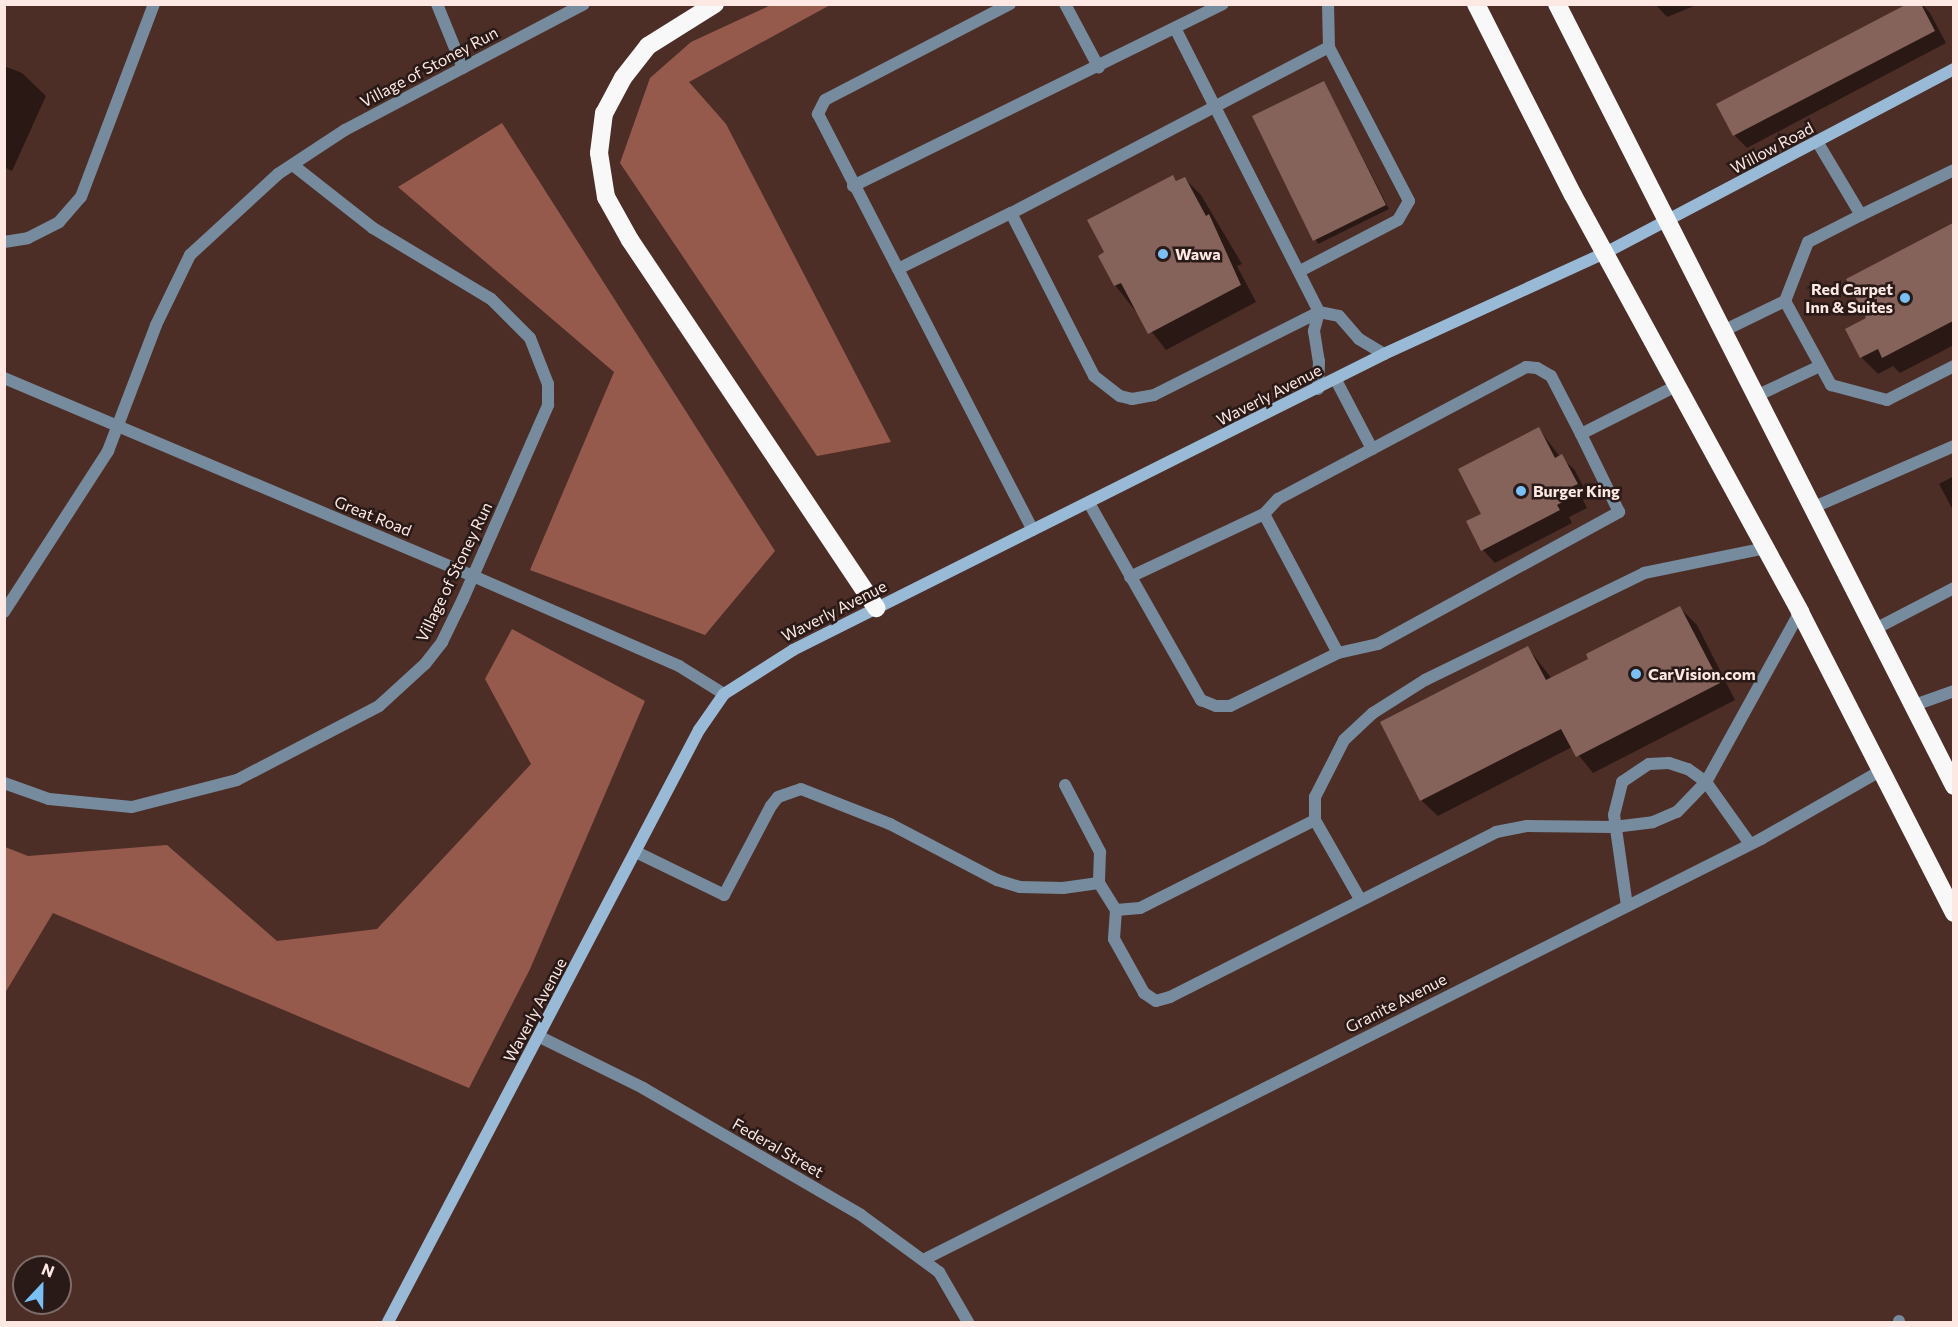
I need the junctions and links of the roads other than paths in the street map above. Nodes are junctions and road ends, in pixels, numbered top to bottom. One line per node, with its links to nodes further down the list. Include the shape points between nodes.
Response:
1 (154, 4): 24 (street, via 81,198 59,222 28,238)
2 (436, 4): 13 (street)
3 (715, 4): 51 (highway, via 648,46 623,78 604,113 599,153 606,197 630,240)
4 (1010, 4): 20 (street, via 820,105 818,117)
5 (1065, 4): 14 (street)
6 (1223, 4): 11 (street)
7 (1328, 4): 12 (street)
8 (1476, 4): 25 (highway)
9 (1557, 4): 23 (highway)
10 (583, 5): 13 (street, Village of Stoney Run)
11 (1175, 28): 14 (street); 16 (street)
12 (1329, 47): 16 (street); 27 (street, via 1409,201 1398,220)
13 (463, 68): 18 (street, Village of Stoney Run, via 345,130)
14 (1099, 68): 20 (street)
15 (1953, 69): 17 (street, Willow Road)
16 (1216, 106): 21 (street); 27 (street)
17 (1818, 143): 22 (street); 23 (street, Willow Road)
18 (293, 165): 39 (street, Village of Stoney Run, via 278,174 190,255 156,326); 48 (street, Village of Stoney Run, via 373,228 491,299 530,338 548,384 548,405)
19 (1953, 170): 22 (street)
20 (853, 186): 26 (street)
21 (1011, 213): 26 (street); 29 (street, via 1094,376 1120,396 1143,399 1154,395)
22 (1861, 215): 28 (street, via 1808,242)
23 (1667, 222): 25 (street, Willow Road); 30 (highway)
24 (4, 242)
25 (1605, 254): 31 (street, Waverly Avenue); 36 (highway)
26 (898, 269): 46 (street)
27 (1300, 271): 29 (street)
28 (1785, 301): 30 (street); 32 (street)
29 (1319, 312): 31 (street, via 1339,316 1359,339); 37 (street, via 1314,331)
30 (1723, 331): 38 (highway)
31 (1384, 354): 35 (street, Waverly Avenue)
32 (1820, 366): 33 (street, via 1831,385 1887,399); 38 (street)
33 (1953, 366)
34 (4, 378): 39 (street, Great Road)
35 (1336, 380): 37 (street, Waverly Avenue); 42 (street)
36 (1678, 385): 40 (street); 47 (highway)
37 (1318, 389): 43 (street, Waverly Avenue)
38 (1756, 396): 44 (highway)
39 (119, 429): 48 (street, Great Road); 52 (street, Village of Stoney Run, via 91,482)
40 (1581, 434): 42 (street, via 1551,376 1526,367); 55 (street, via 1619,512 1378,644)
41 (1953, 446): 44 (street)
42 (1372, 449): 45 (street, via 1278,499)
43 (1089, 503): 46 (street, Waverly Avenue); 49 (street)
44 (1812, 508): 54 (highway)
45 (1264, 514): 49 (street); 55 (street)
46 (1033, 530): 51 (street, Waverly Avenue)
47 (1766, 548): 53 (highway); 64 (street, via 1644,573 1425,680 1373,713 1344,740 1315,797)
48 (473, 576): 57 (street, Great Road, via 680,666); 61 (street, Village of Stoney Run, via 442,642 403,686 351,723 237,780 132,807 49,799)
49 (1130, 577): 55 (street, via 1192,690 1208,704 1230,706)
50 (1953, 588): 54 (street)
51 (876, 608): 57 (street, Waverly Avenue, via 793,650)
52 (4, 612)
53 (1800, 612): 59 (highway); 60 (street)
54 (1875, 629): 58 (highway)
55 (1338, 653)
56 (1953, 691): 58 (street)
57 (724, 694): 67 (street, Waverly Avenue, via 699,730)
58 (1912, 706): 63 (highway)
59 (1880, 771): 66 (street, Granite Avenue); 72 (highway)
60 (1706, 782): 65 (street, via 1665,819); 65 (street, via 1678,766 1649,764 1622,783 1616,794); 66 (street)
61 (4, 783)
62 (1065, 785): 68 (street, via 1100,852)
63 (1953, 786)
64 (1315, 819): 69 (street); 71 (street, via 1140,908)
65 (1614, 827): 69 (street, via 1527,826 1496,832); 70 (street)
66 (1750, 844): 70 (street, Granite Avenue)
67 (636, 852): 68 (street, via 724,896 771,806 778,797 801,789 890,824 997,880 1020,887 1063,888); 73 (street, Waverly Avenue)
68 (1099, 883): 71 (street)
69 (1360, 899): 71 (street, via 1170,998 1156,1000 1144,993 1114,939)
70 (1627, 906): 74 (street, Granite Avenue)
71 (1116, 910)
72 (1953, 913)
73 (540, 1037): 74 (street, Federal Street, via 652,1094 861,1215); 75 (street, Waverly Avenue)
74 (925, 1259): 76 (street, Federal Street, via 954,1294)
75 (388, 1323)
76 (968, 1323)

